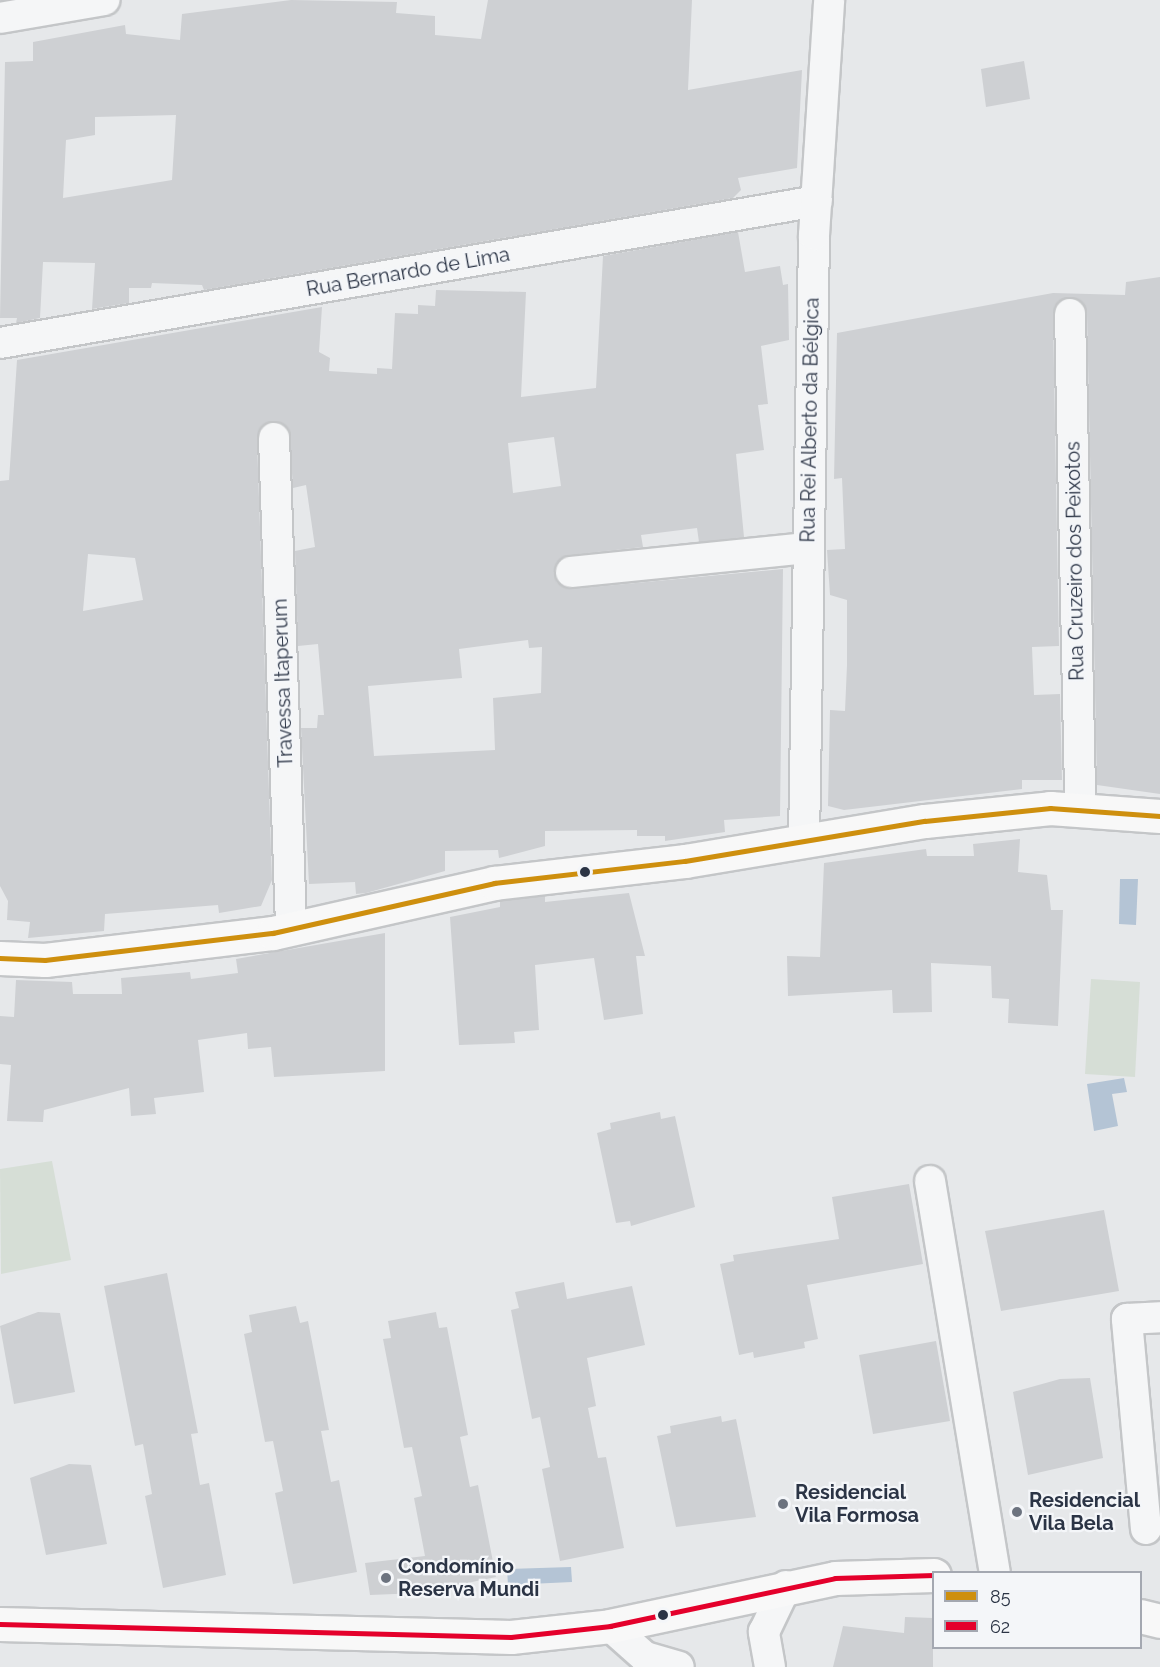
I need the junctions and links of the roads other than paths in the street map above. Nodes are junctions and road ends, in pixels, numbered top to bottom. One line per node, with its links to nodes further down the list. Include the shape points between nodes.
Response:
1 (104, 0): 3 (street)
2 (829, 0): 5 (street, Rua Rei Alberto da Bélgica)
3 (27, 6): 4 (street)
4 (0, 18)
5 (817, 201): 7 (street, Rua Bernardo de Lima); 9 (street, Rua Rei Alberto da Bélgica)
6 (1071, 314): 11 (street, Rua Cruzeiro dos Peixotos)
7 (0, 343)
8 (274, 438): 14 (street, Travessa Itaperum)
9 (807, 548): 10 (street); 13 (street, Rua Rei Alberto da Bélgica)
10 (571, 572)
11 (1080, 809): 12 (main road); 13 (main road, via 925,821)
12 (1160, 816)
13 (804, 841): 14 (main road, via 494,883)
14 (291, 929): 15 (main road, via 108,954)
15 (0, 957)
16 (930, 1181): 19 (street)
17 (1160, 1317): 18 (street, via 1127,1319)
18 (1146, 1529)
19 (996, 1571)
20 (932, 1575): 21 (main road, via 880,1573)
21 (786, 1586): 25 (main road); 27 (street, via 764,1632)
22 (1142, 1617): 23 (main road)
23 (1160, 1622)
24 (0, 1624): 25 (main road, via 511,1637)
25 (610, 1626): 26 (street, via 645,1657)
26 (679, 1667)
27 (770, 1667)

